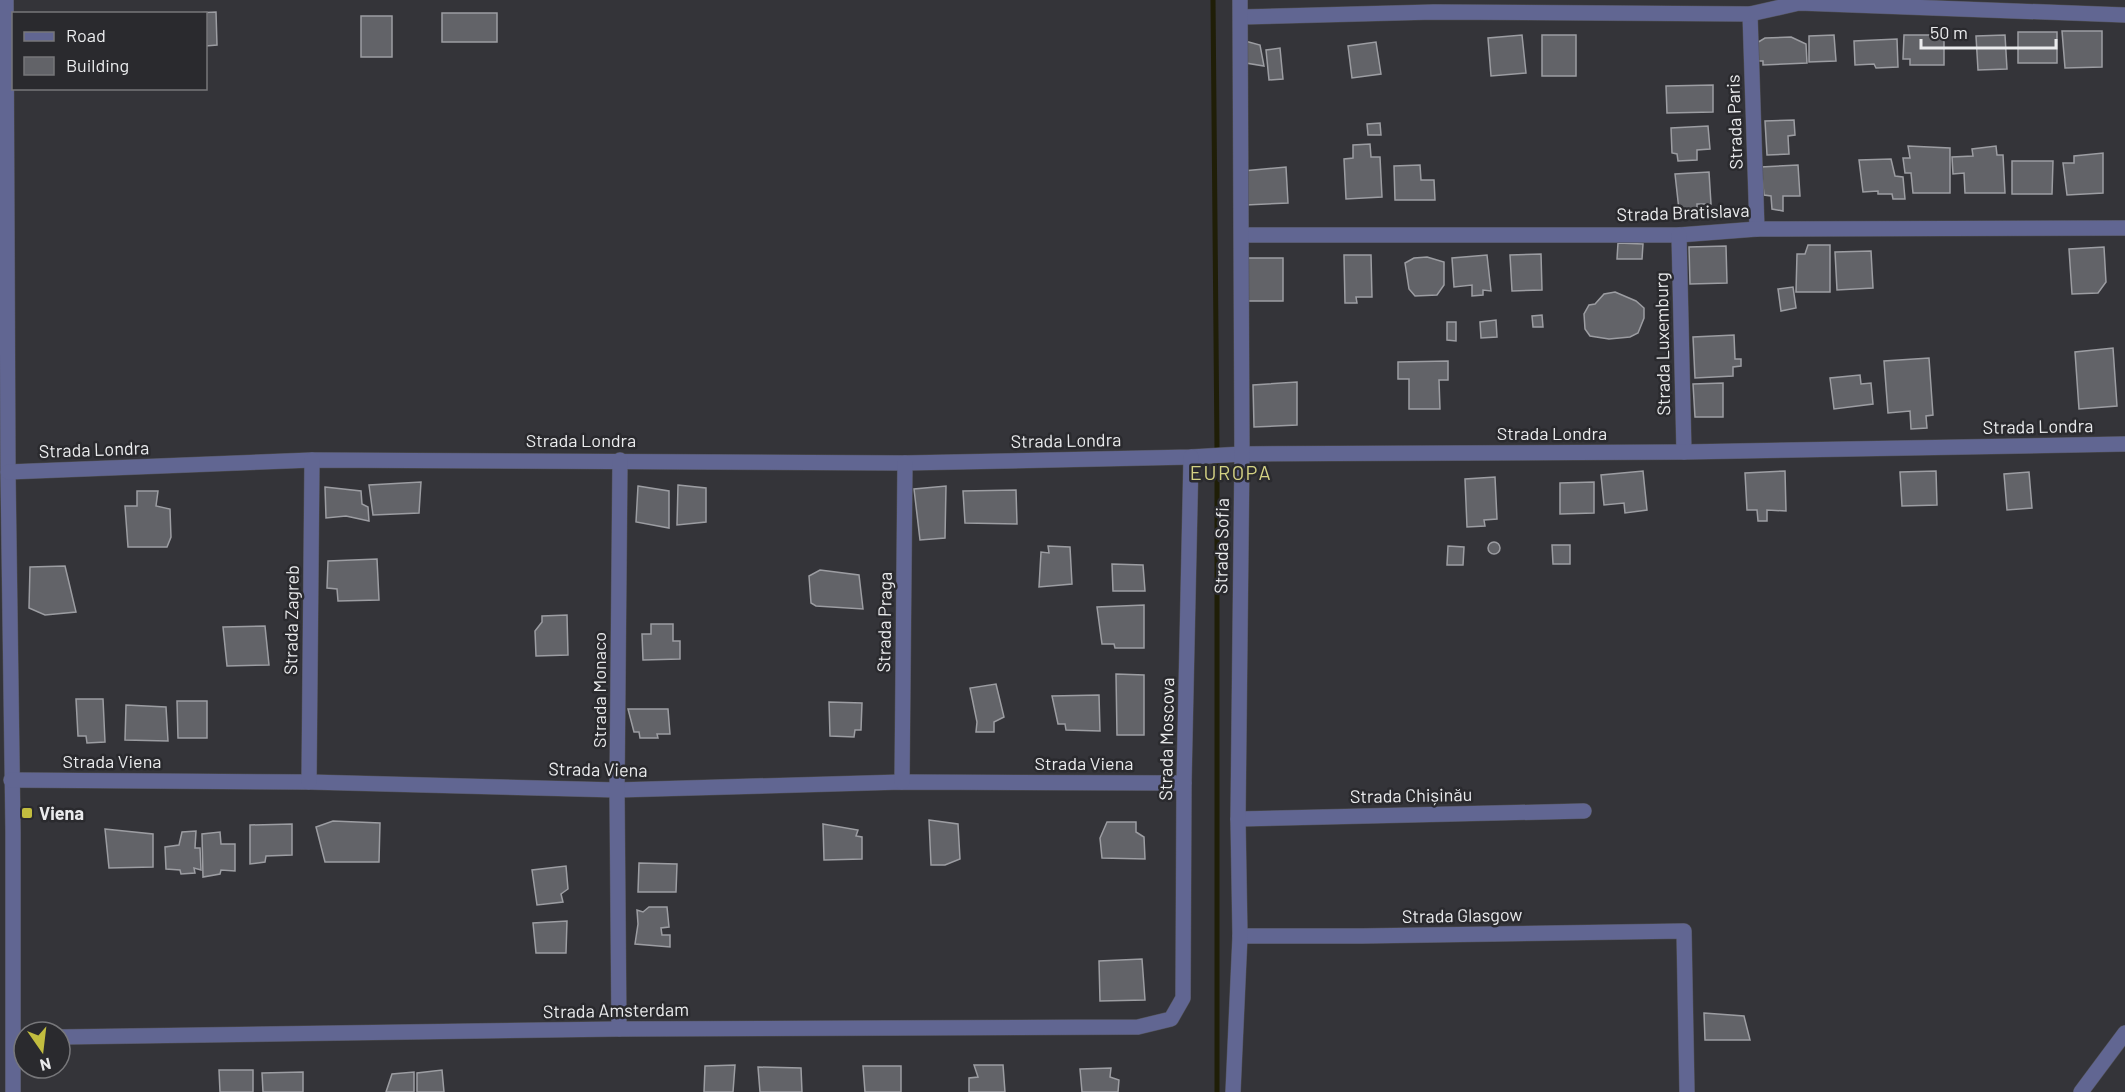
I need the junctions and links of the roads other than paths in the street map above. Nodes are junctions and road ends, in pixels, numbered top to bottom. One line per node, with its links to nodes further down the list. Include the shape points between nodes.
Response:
1 (6, 0): 21 (street)
2 (1240, 0): 9 (street, Strada Sofia)
3 (1798, 2): 4 (street); 7 (street)
4 (1975, 5): 8 (street)
5 (1434, 6): 6 (street); 9 (street)
6 (1621, 7): 7 (street)
7 (1750, 14): 11 (street, Strada Paris)
8 (2125, 15)
9 (1241, 17): 13 (street, Strada Sofia)
10 (2125, 228): 11 (street, Strada Bratislava)
11 (1757, 229): 12 (street, Strada Bratislava)
12 (1679, 234): 13 (street, Strada Bratislava); 15 (street, Strada Luxemburg)
13 (1242, 235): 16 (street, Strada Sofia)
14 (2125, 444): 15 (street, Strada Londra)
15 (1684, 452): 16 (street, Strada Londra)
16 (1235, 454): 17 (street, Strada Londra); 29 (street, Strada Sofia)
17 (1199, 456): 20 (street, Strada Londra); 25 (street, Strada Moscova)
18 (312, 460): 19 (street, Strada Londra); 21 (street, Strada Londra); 23 (street, Strada Zagreb)
19 (620, 460): 20 (street, Strada Londra); 26 (street, Strada Monaco)
20 (905, 463): 24 (street, Strada Praga)
21 (8, 472): 22 (street)
22 (11, 780): 23 (street, Strada Viena); 27 (street)
23 (309, 782): 26 (street, Strada Viena)
24 (902, 782): 25 (street, Strada Viena); 26 (street, Strada Viena)
25 (1184, 783): 31 (street, Strada Moscova, via 1183,998)
26 (617, 790): 33 (street, Strada Monaco)
27 (6, 810): 32 (street)
28 (1584, 811): 29 (street, Strada Chișinău)
29 (1238, 819): 30 (street, Strada Sofia)
30 (1240, 936): 36 (street, Strada Sofia); 37 (street, Strada Glasgow, via 1684,931)
31 (1171, 1019): 33 (street, Strada Amsterdam, via 1138,1027)
32 (17, 1020)
33 (619, 1029): 35 (street, Strada Amsterdam)
34 (2125, 1033): 38 (street)
35 (72, 1037)
36 (1233, 1092)
37 (1687, 1092)
38 (2081, 1092)

